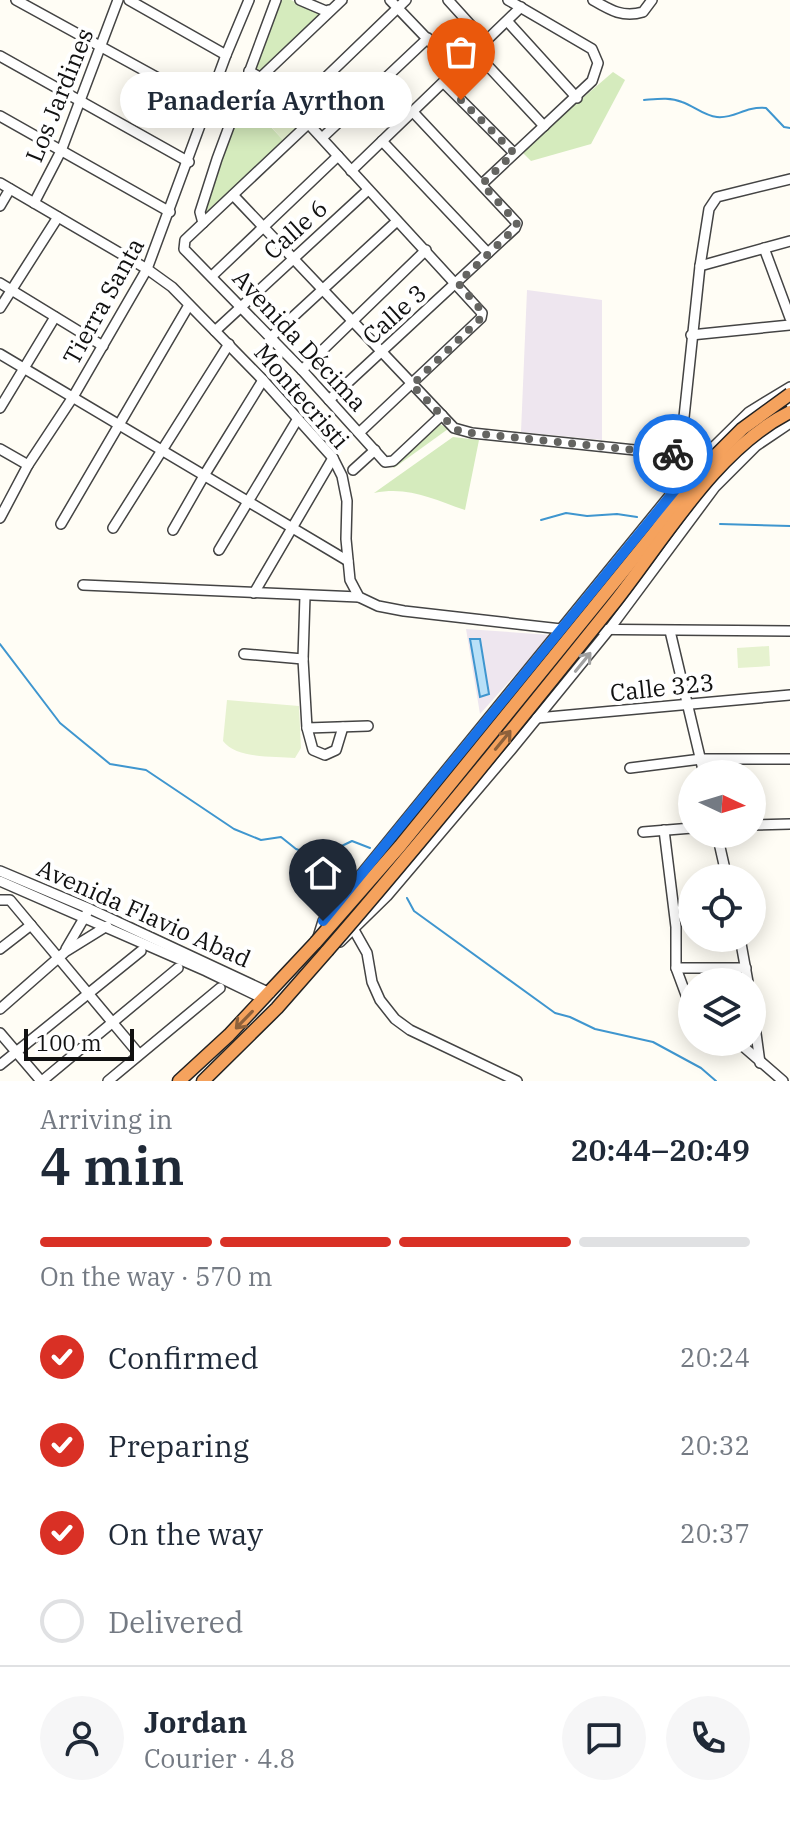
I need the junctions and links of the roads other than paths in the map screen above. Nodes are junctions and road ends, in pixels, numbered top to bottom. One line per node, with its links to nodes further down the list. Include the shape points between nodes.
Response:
1 (16, 0): 21 (street)
2 (118, 0): 21 (street, Los Jardines)
3 (129, 0): 23 (street)
4 (276, 0): 26 (street)
5 (300, 0): 17 (street)
6 (333, 0): 17 (street)
7 (342, 0): 17 (street)
8 (406, 0): 15 (street)
9 (448, 0): 20 (street)
10 (508, 0): 16 (street)
11 (532, 0): 16 (street)
12 (593, 0): 13 (street, via 622,14 643,12)
13 (652, 0)
14 (245, 1): 23 (street, Tierra Santa)
15 (394, 4): 19 (street); 32 (street)
16 (523, 9): 18 (street); 29 (street, via 596,54 596,75)
17 (328, 12): 27 (street)
18 (508, 22): 20 (street); 29 (street)
19 (428, 38): 25 (street); 37 (street)
20 (486, 42): 22 (street)
21 (101, 47): 30 (street, Los Jardines); 31 (street)
22 (475, 52): 25 (street); 36 (street)
23 (226, 55): 31 (street, Tierra Santa)
24 (0, 56): 30 (street)
25 (457, 70): 28 (street)
26 (249, 71): 27 (street); 55 (street, via 201,207)
27 (261, 77): 32 (street)
28 (444, 83): 33 (street); 40 (street)
29 (577, 98): 36 (street)
30 (79, 101): 39 (street, Los Jardines); 42 (street)
31 (209, 106): 42 (street, Tierra Santa)
32 (294, 108): 35 (street)
33 (413, 112): 38 (street); 46 (street)
34 (0, 116): 39 (street)
35 (308, 124): 37 (street); 49 (street)
36 (544, 126): 40 (street)
37 (322, 138): 41 (street)
38 (382, 141): 43 (street); 60 (street)
39 (61, 151): 50 (street, Los Jardines); 52 (street)
40 (514, 153): 46 (street)
41 (338, 156): 43 (street); 56 (street)
42 (189, 162): 52 (street, Tierra Santa)
43 (351, 171): 48 (street)
44 (790, 179): 62 (street, via 717,197 709,209)
45 (0, 183): 47 (street, Montecristi)
46 (482, 184): 60 (street, Calle 3, via 517,223)
47 (10, 189): 50 (street, Montecristi); 51 (street)
48 (368, 190): 54 (street); 61 (street, Calle 6)
49 (233, 195): 55 (street); 56 (street)
50 (34, 203): 53 (street, Montecristi)
51 (0, 206)
52 (170, 212): 63 (street, Tierra Santa)
53 (58, 217): 63 (street, Montecristi); 67 (street)
54 (397, 221): 59 (street); 68 (street)
55 (203, 223): 64 (street, Avenida Décima, via 185,240 184,249)
56 (262, 228): 61 (street); 64 (street)
57 (790, 241): 58 (street)
58 (764, 248): 62 (street); 73 (street)
59 (426, 250): 66 (street); 74 (street)
60 (488, 253): 66 (street, Calle 3)
61 (291, 258): 68 (street); 70 (street, Calle 6)
62 (700, 266): 77 (street)
63 (147, 269): 69 (street, Montecristi); 80 (street, Tierra Santa)
64 (212, 276): 70 (street, Avenida Décima)
65 (0, 283): 67 (street)
66 (458, 283): 81 (street, Calle 3); 86 (street, via 481,318)
67 (11, 290): 71 (street); 72 (street)
68 (322, 291): 74 (street); 78 (street)
69 (189, 305): 76 (street, Montecristi); 95 (street)
70 (240, 307): 76 (street, Calle 6); 78 (street, Avenida Décima)
71 (0, 308)
72 (55, 317): 80 (street); 83 (street)
73 (790, 318)
74 (352, 322): 81 (street); 84 (street)
75 (790, 325): 77 (street)
76 (215, 331): 79 (street, Montecristi)
77 (691, 335): 101 (street)
78 (270, 338): 84 (street, Avenida Décima)
79 (229, 344): 85 (street, Montecristi); 99 (street)
80 (103, 346): 89 (street, Tierra Santa)
81 (381, 352): 86 (street); 90 (street, Calle 3)
82 (0, 354): 83 (street)
83 (24, 369): 89 (street); 91 (street)
84 (302, 370): 90 (street, Avenida Décima)
85 (263, 380): 94 (street, Montecristi); 106 (street)
86 (412, 385): 93 (street); 97 (street)
87 (790, 387): 102 (street, via 749,412)
88 (790, 394): 146 (highway, bridge, via 742,429 702,469 400,846)
89 (73, 397): 95 (street); 104 (street, Tierra Santa)
90 (329, 400): 97 (street, Avenida Décima)
91 (0, 408)
92 (790, 412): 149 (highway, one-way to 92, bridge, via 428,833 708,481)
93 (442, 415): 100 (street, Avenida Décima, via 393,461 385,462); 101 (street, via 454,428 472,433)
94 (297, 420): 103 (street, Montecristi); 107 (street)
95 (119, 422): 99 (street); 109 (street)
96 (790, 423): 120 (street, via 756,446 715,487)
97 (360, 432): 100 (street, Avenida Décima)
98 (0, 449): 104 (street)
99 (163, 450): 106 (street); 111 (street)
100 (375, 450): 105 (street)
101 (680, 455): 102 (street)
102 (702, 457): 119 (street)
103 (333, 458): 110 (street); 114 (street, Montecristi, via 347,501)
104 (28, 465): 108 (street, Tierra Santa)
105 (353, 470)
106 (205, 474): 107 (street); 112 (street)
107 (249, 501): 110 (street); 113 (street)
108 (0, 518)
109 (61, 524)
110 (292, 526): 114 (street); 116 (street)
111 (113, 528)
112 (173, 530)
113 (219, 550)
114 (348, 561): 118 (street, Montecristi)
115 (83, 585): 116 (street)
116 (254, 593): 117 (street)
117 (305, 596): 118 (street); 124 (street)
118 (359, 597): 119 (street, via 404,611)
119 (561, 629): 120 (street); 146 (street, via 323,921)
120 (608, 631): 121 (street); 127 (street, one-way to 120)
121 (670, 631): 122 (street); 126 (street)
122 (790, 631)
123 (244, 654): 124 (street)
124 (303, 659): 130 (street)
125 (790, 695): 126 (street, Calle 323)
126 (689, 704): 127 (street, Calle 323); 131 (street)
127 (537, 718): 145 (street)
128 (368, 726): 129 (street)
129 (343, 727): 130 (street); 130 (street, via 336,750 325,755 313,750)
130 (307, 728)
131 (701, 759): 132 (street); 133 (street)
132 (790, 759)
133 (630, 768)
134 (790, 824): 135 (street)
135 (766, 825)
136 (678, 829): 137 (street)
137 (664, 830): 138 (street); 153 (street)
138 (643, 832)
139 (0, 871): 142 (street, Avenida Flavio Abad)
140 (0, 881): 142 (street, Avenida Flavio Abad)
141 (0, 900): 144 (street, via 10,900)
142 (86, 913): 143 (street, Avenida Flavio Abad); 151 (street)
143 (109, 923): 151 (street); 158 (street, Avenida Flavio Abad)
144 (31, 925): 147 (street); 151 (street)
145 (354, 930): 149 (street); 172 (street, via 367,953 380,1000 395,1019)
146 (316, 942): 158 (highway)
147 (0, 949)
148 (141, 951): 157 (street)
149 (327, 951): 171 (highway)
150 (743, 952): 154 (street)
151 (62, 955): 157 (street); 159 (street)
152 (178, 968): 160 (street)
153 (676, 968): 155 (street)
154 (746, 968)
155 (678, 973)
156 (220, 988): 163 (street)
157 (89, 993): 160 (street); 162 (street)
158 (267, 996): 170 (highway, one-way to 170)
159 (0, 1009)
160 (113, 1022): 163 (street); 168 (street)
161 (0, 1033): 162 (street)
162 (16, 1052): 167 (street); 168 (street)
163 (138, 1053): 169 (street)
164 (753, 1056): 166 (street)
165 (759, 1056): 166 (street)
166 (760, 1063): 173 (street)
167 (0, 1065)
168 (41, 1081)
169 (108, 1081)
170 (179, 1081)
171 (203, 1081)
172 (517, 1081)
173 (783, 1081)

